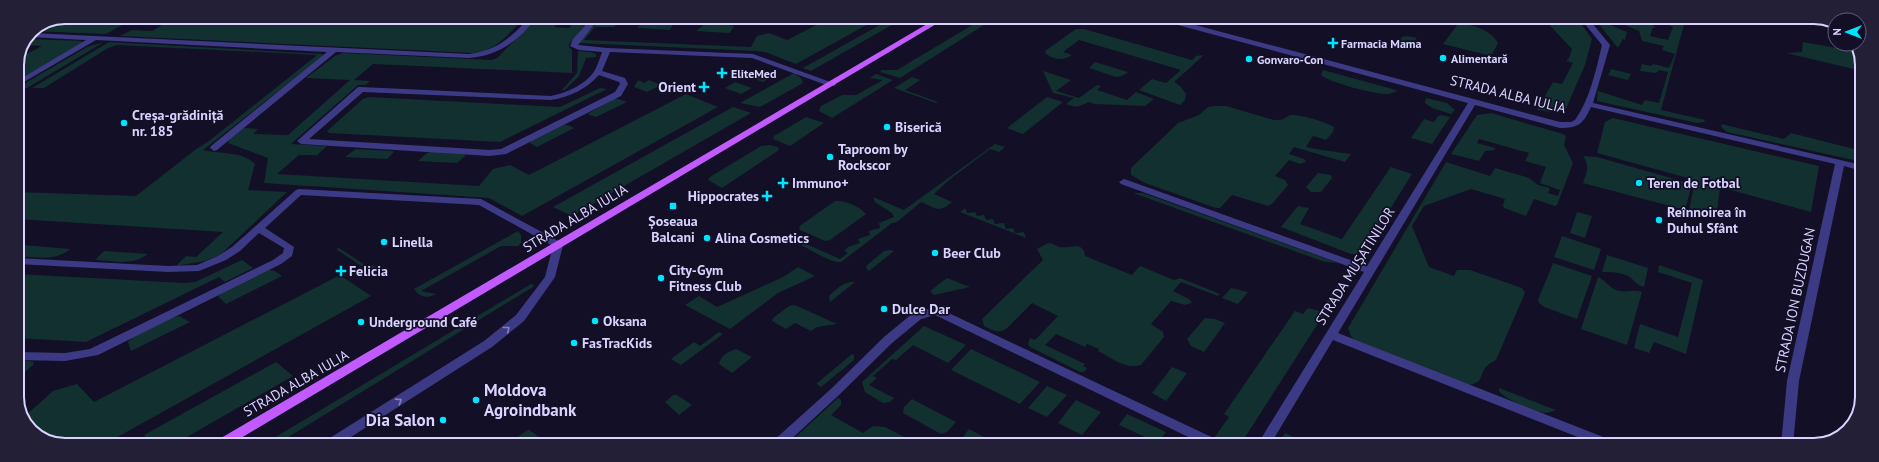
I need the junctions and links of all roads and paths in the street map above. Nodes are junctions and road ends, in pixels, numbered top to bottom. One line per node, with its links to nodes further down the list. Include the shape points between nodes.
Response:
1 (527, 24): 8 (street, via 504,47 488,54 469,56)
2 (591, 24): 9 (street, via 574,46)
3 (934, 24): 12 (main road, STRADA ALBA IULIA)
4 (1184, 24): 13 (street, STRADA ALBA IULIA)
5 (1589, 24): 14 (street, via 1606,45)
6 (37, 35): 7 (street)
7 (96, 38): 8 (street); 11 (street)
8 (334, 50): 15 (street)
9 (607, 50): 10 (street); 12 (street, via 753,56)
10 (598, 72): 10 (street, via 620,78 624,84 618,94 503,152 301,141 361,89 551,98 583,86)
11 (24, 80)
12 (832, 84): 20 (main road, STRADA ALBA IULIA)
13 (1473, 102): 14 (street, STRADA ALBA IULIA, via 1572,125 1578,122); 22 (street, STRADA MUȘATINILOR)
14 (1588, 104): 16 (street, STRADA ALBA IULIA)
15 (214, 148)
16 (1840, 162): 17 (street, STRADA ALBA IULIA); 31 (street, STRADA ION BUZDUGAN, via 1793,381)
17 (1855, 166)
18 (1124, 182): 22 (street)
19 (259, 229): 20 (street, via 299,192 468,200 481,202); 21 (street, via 222,258 189,270); 24 (street, via 289,246 288,254 277,262 94,352 78,358)
20 (558, 245): 25 (main road, STRADA ALBA IULIA); 26 (street, one-way to 20, via 488,344 520,318 550,277)
21 (24, 261)
22 (1369, 270): 23 (street, STRADA MUȘATINILOR)
23 (1330, 334): 29 (street, STRADA MUȘATINILOR); 30 (street)
24 (24, 356)
25 (231, 438)
26 (339, 438)
27 (785, 438): 28 (street, via 888,340 917,316 936,311)
28 (1202, 438)
29 (1267, 438)
30 (1593, 438)
31 (1788, 438)

